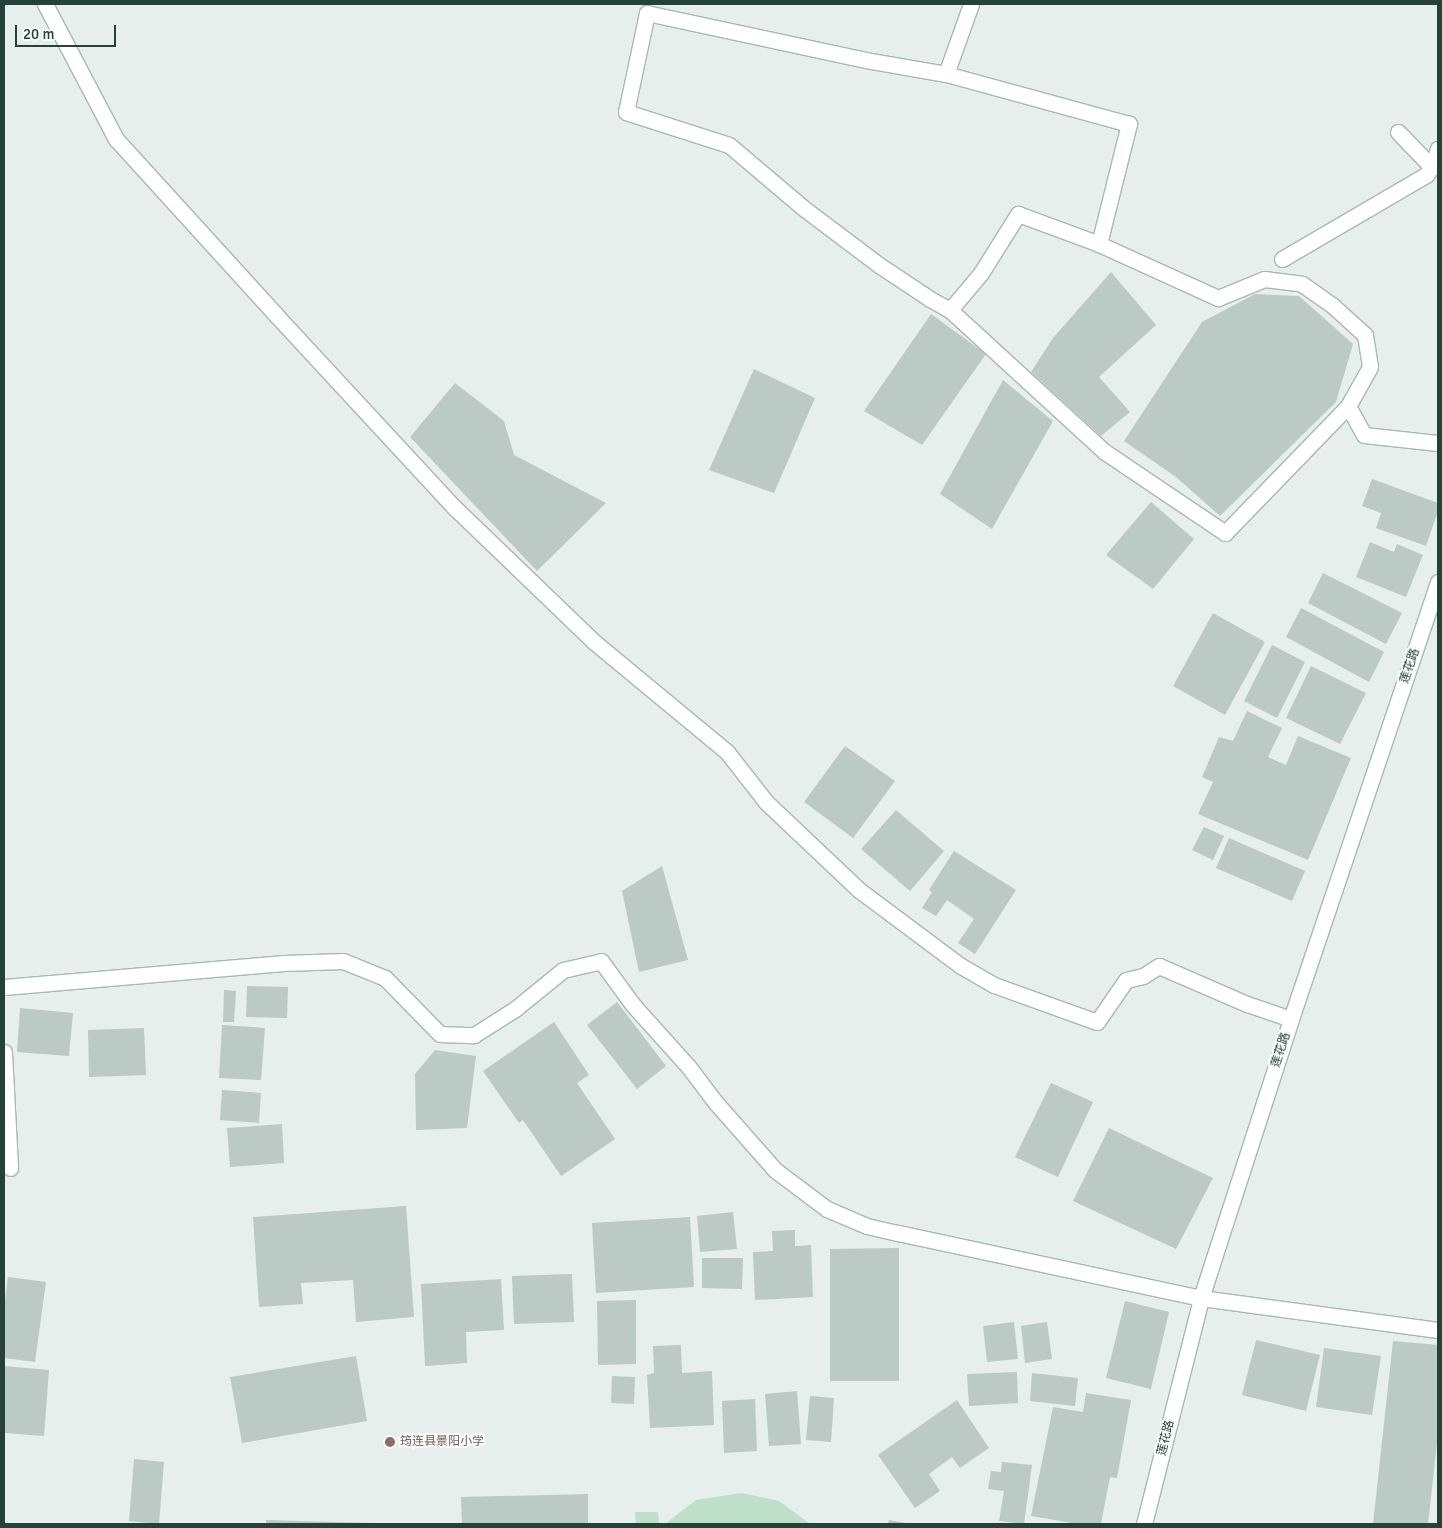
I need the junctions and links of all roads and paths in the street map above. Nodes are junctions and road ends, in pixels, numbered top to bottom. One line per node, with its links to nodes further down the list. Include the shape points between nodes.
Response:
1 (45, 4): 14 (street, via 116,139 276,316 456,508 594,641 727,752 766,802 858,890 961,966 994,985 1097,1022 1126,980 1143,976 1159,966 1247,1004)
2 (970, 4): 3 (street)
3 (946, 74): 7 (street, via 1129,124); 9 (street, via 647,13 626,112 728,145 848,242 930,300)
4 (1398, 132): 6 (street, via 1426,161)
5 (1438, 149): 6 (street)
6 (1436, 166): 8 (street, via 1426,175)
7 (1100, 244): 9 (street, via 1018,214 981,273); 10 (street, via 1218,298 1264,279 1302,284 1333,306 1364,336 1370,367)
8 (1282, 259)
9 (950, 310): 10 (street, via 1105,452 1225,533)
10 (1348, 406): 11 (street, via 1364,435)
11 (1438, 443)
12 (1438, 582): 14 (street, 莲花路)
13 (4, 987): 17 (street, via 343,961 385,978 440,1034 474,1034 515,1009 563,970 601,961 633,1005 775,1170 827,1209 882,1230)
14 (1291, 1018): 17 (street, 莲花路)
15 (4, 1052): 16 (street)
16 (10, 1168)
17 (1201, 1298): 18 (street); 19 (street, 莲花路)
18 (1438, 1330)
19 (1144, 1524)

